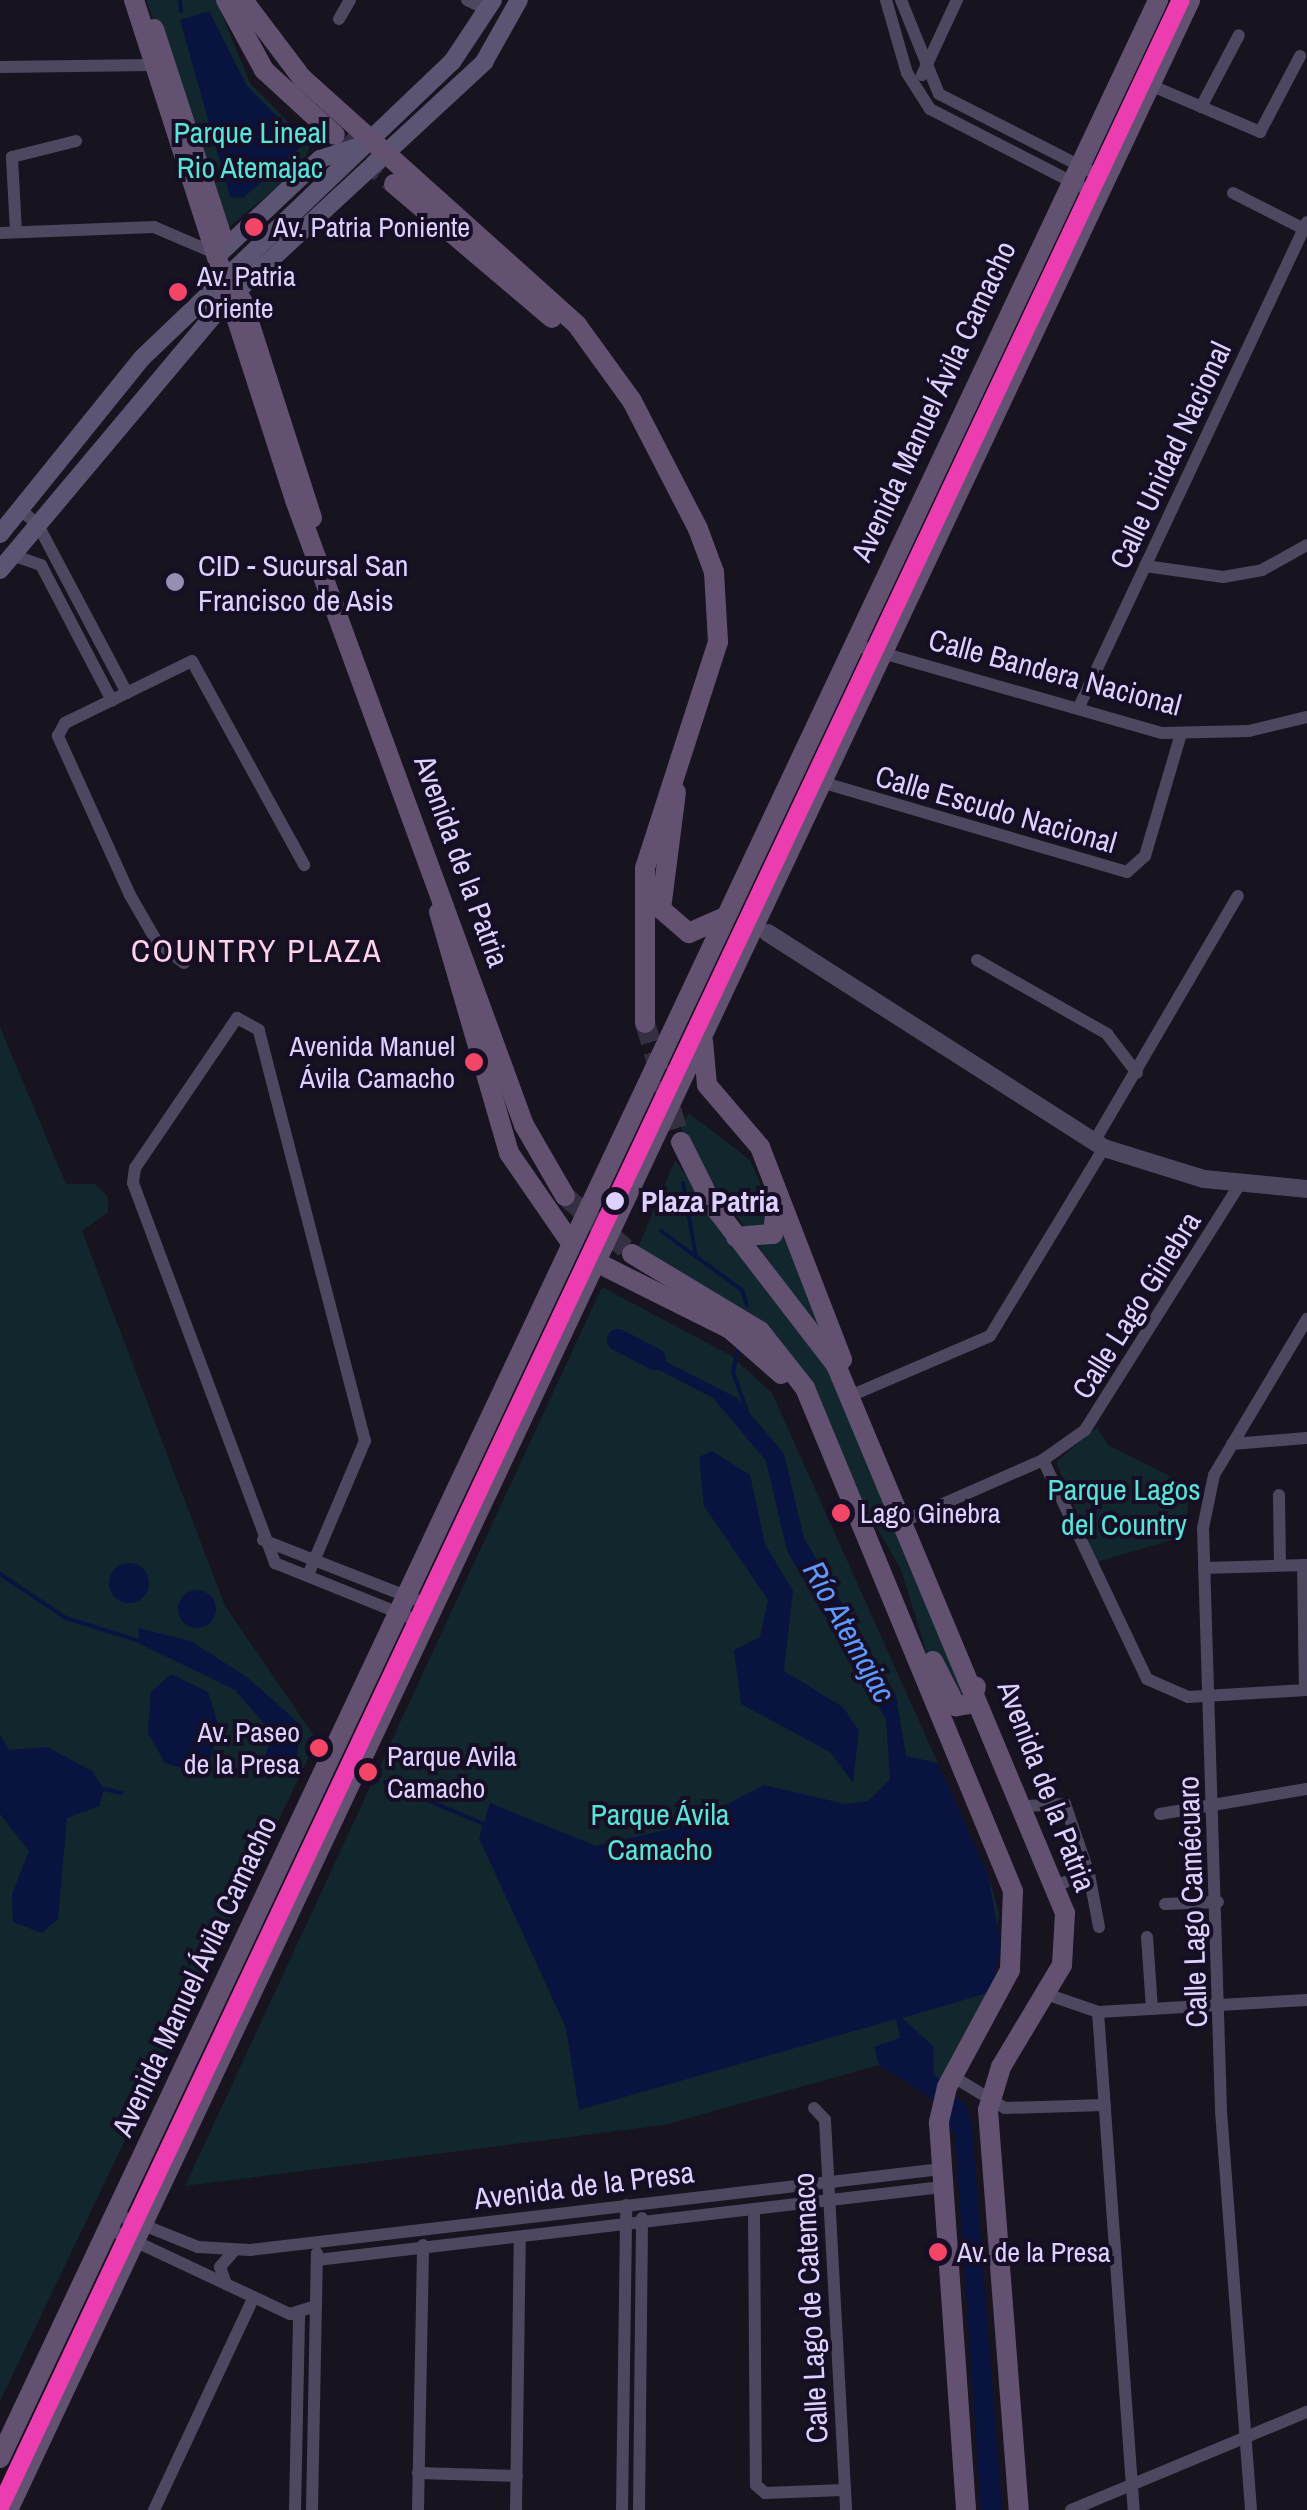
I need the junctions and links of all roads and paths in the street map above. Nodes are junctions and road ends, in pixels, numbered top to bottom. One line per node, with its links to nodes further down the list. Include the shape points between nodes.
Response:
1 (137, 0): 16 (main road, Avenida de la Patria); 33 (main road, Avenida de la Patria)
2 (226, 0): 22 (main road, via 264,70)
3 (242, 0): 24 (main road, via 286,62)
4 (350, 0): 13 (street)
5 (467, 0): 12 (street)
6 (519, 0): 25 (main road, via 484,62)
7 (886, 0): 20 (street)
8 (902, 0): 18 (street)
9 (956, 0): 18 (street)
10 (1158, 0): 26 (main road, Avenida Manuel Ávila Camacho)
11 (1190, 0): 19 (main road, Avenida Manuel Ávila Camacho)
12 (490, 5): 24 (main road, via 452,62)
13 (339, 18)
14 (1239, 35): 21 (street)
15 (1300, 56): 21 (street, via 1260,132)
16 (151, 65): 17 (street); 33 (main road, Avenida de la Patria)
17 (0, 67)
18 (924, 70): 20 (street); 26 (street, via 960,109)
19 (1150, 85): 21 (street); 28 (main road, Avenida Manuel Ávila Camacho)
20 (914, 88): 26 (street, via 944,122)
21 (1201, 107)
22 (335, 135)
23 (76, 141): 31 (street, via 12,157)
24 (364, 142): 25 (main road); 34 (main road)
25 (389, 152): 35 (main road); 36 (main road, via 554,302)
26 (1074, 174): 28 (street); 46 (main road, Avenida Manuel Ávila Camacho)
27 (394, 184): 36 (main road)
28 (1100, 187): 47 (main road, Avenida Manuel Ávila Camacho)
29 (1233, 193): 30 (street)
30 (1305, 226): 42 (street, Calle Unidad Nacional)
31 (16, 232): 32 (street); 33 (street, via 154,227)
32 (0, 233)
33 (215, 243): 34 (main road, Avenida de la Patria)
34 (218, 281): 35 (main road, Avenida de la Patria); 37 (main road, via 142,358)
35 (233, 302): 38 (main road); 56 (main road, Avenida de la Patria)
36 (619, 380): 53 (main road, via 714,572 714,673)
37 (20, 509): 38 (street); 39 (main road)
38 (38, 524): 41 (main road); 44 (street)
39 (0, 534)
40 (1307, 545): 42 (street, via 1262,570 1223,577)
41 (12, 555): 43 (main road); 45 (street, via 40,565)
42 (1145, 566): 50 (street, Calle Unidad Nacional)
43 (0, 570)
44 (90, 623): 45 (street); 48 (street)
45 (76, 630): 49 (street)
46 (850, 644): 47 (street, Calle Bandera Nacional); 58 (main road, Avenida Manuel Ávila Camacho)
47 (881, 651): 50 (street, Calle Bandera Nacional); 54 (main road, Avenida Manuel Ávila Camacho)
48 (127, 693): 49 (street); 55 (street, via 197,664)
49 (112, 701): 61 (street, via 65,723 58,736 130,895 157,942)
50 (1078, 709): 52 (street, Calle Bandera Nacional)
51 (1307, 716): 52 (street, Calle Bandera Nacional)
52 (1182, 734): 54 (street, Calle Escudo Nacional, via 1144,856 1127,872)
53 (688, 742): 58 (main road, via 659,903 668,922 690,933); 62 (main road, via 645,868)
54 (821, 782): 59 (main road, Avenida Manuel Ávila Camacho)
55 (304, 865)
56 (434, 885): 70 (main road, Avenida de la Patria, via 524,1125); 72 (main road, via 509,1153)
57 (1238, 896): 64 (street)
58 (728, 912): 59 (street); 72 (main road, Avenida Manuel Ávila Camacho)
59 (761, 929): 63 (main road, Avenida Manuel Ávila Camacho); 67 (street)
60 (977, 960): 64 (street, via 1106,1034)
61 (184, 963)
62 (645, 1022)
63 (706, 1030): 65 (main road, Avenida Manuel Ávila Camacho); 80 (main road, via 707,1085 760,1147)
64 (1138, 1073): 67 (street)
65 (668, 1106): 71 (main road, via 702,1099 752,1142 781,1223 765,1239); 74 (main road, Avenida Manuel Ávila Camacho)
66 (680, 1142): 71 (main road, Avenida de la Patria)
67 (1099, 1145): 68 (street); 80 (street, via 990,1336)
68 (1239, 1185): 69 (street); 84 (street, Calle Lago Ginebra, via 1114,1394)
69 (1307, 1189)
70 (565, 1196)
71 (736, 1236): 80 (main road, Avenida de la Patria, via 804,1315)
72 (568, 1240): 75 (main road, Avenida Manuel Ávila Camacho)
73 (632, 1254): 81 (main road, via 760,1331 790,1365)
74 (596, 1262): 79 (main road, Avenida Manuel Ávila Camacho); 81 (main road, via 746,1340)
75 (534, 1317): 79 (main road, via 514,1383 530,1386); 94 (main road, Avenida Manuel Ávila Camacho)
76 (1307, 1319): 78 (street, Calle Lago Camécuaro)
77 (1307, 1345): 78 (street)
78 (1291, 1346): 83 (street, Calle Lago Camécuaro)
79 (544, 1372): 95 (main road, Avenida Manuel Ávila Camacho)
80 (850, 1396): 87 (main road, Avenida de la Patria)
81 (823, 1430): 86 (main road)
82 (1307, 1438): 83 (street)
83 (1232, 1444): 92 (street, Calle Lago Camécuaro, via 1204,1512)
84 (1043, 1460): 87 (street, Calle Lago Ginebra); 98 (street, via 1133,1664 1159,1688)
85 (1280, 1494): 91 (street)
86 (858, 1518): 96 (main road, via 950,1700 968,1706); 114 (main road, via 1018,1918 1002,1990)
87 (904, 1521): 96 (main road, Avenida de la Patria)
88 (263, 1540): 89 (street); 89 (street, via 132,1174 237,1018 259,1030 366,1447); 93 (street, via 275,1562)
89 (316, 1558): 93 (street); 94 (street)
90 (1305, 1565): 91 (street); 97 (street)
91 (1280, 1566): 92 (street)
92 (1204, 1568): 98 (street, Calle Lago Camécuaro)
93 (308, 1575): 94 (street)
94 (401, 1604): 95 (street); 95 (street); 124 (main road, Avenida Manuel Ávila Camacho)
95 (430, 1615): 127 (main road, Avenida Manuel Ávila Camacho)
96 (976, 1687): 100 (main road, Avenida de la Patria)
97 (1306, 1690): 98 (street)
98 (1210, 1697): 101 (street, Calle Lago Camécuaro)
99 (1307, 1788): 101 (street)
100 (1026, 1806): 103 (street, via 1065,1804); 104 (main road, Avenida de la Patria)
101 (1214, 1806): 102 (street); 105 (street, Calle Lago Camécuaro)
102 (1160, 1814)
103 (1089, 1874): 104 (street); 107 (street)
104 (1056, 1885): 109 (main road, Avenida de la Patria, via 1066,1939)
105 (1218, 1902): 106 (street); 111 (street, Calle Lago Camécuaro)
106 (1165, 1904)
107 (1099, 1928)
108 (1147, 1937): 112 (street)
109 (1049, 1995): 113 (street); 115 (main road, Avenida de la Patria, via 1001,2066)
110 (1307, 2000): 111 (street)
111 (1222, 2005): 112 (street); 140 (street, Calle Lago Camécuaro)
112 (1152, 2009): 113 (street)
113 (1098, 2012): 116 (street)
114 (947, 2086): 115 (street); 118 (main road)
115 (989, 2104): 116 (street); 158 (main road, Avenida de la Patria)
116 (1105, 2105): 146 (street)
117 (814, 2108): 119 (street, Calle Lago de Catemaco, via 826,2120)
118 (942, 2178): 119 (street, Avenida de la Presa); 120 (street, Avenida de la Presa); 157 (main road)
119 (828, 2182): 120 (street, Calle Lago de Catemaco); 121 (street, Avenida de la Presa)
120 (829, 2200): 123 (street, Avenida de la Presa); 147 (street, Calle Lago de Catemaco)
121 (642, 2204): 122 (street, Avenida de la Presa); 125 (street)
122 (626, 2206): 126 (street); 129 (street, Avenida de la Presa)
123 (754, 2211): 125 (street, Avenida de la Presa); 147 (street, via 756,2485 765,2493)
124 (112, 2222): 127 (street, Avenida de la Presa); 141 (main road, Avenida Manuel Ávila Camacho)
125 (642, 2222): 126 (street, Avenida de la Presa); 139 (street)
126 (626, 2224): 128 (street, Avenida de la Presa); 138 (street)
127 (139, 2234): 131 (street, Avenida de la Presa); 133 (street, Avenida de la Presa); 148 (main road, Avenida Manuel Ávila Camacho)
128 (520, 2236): 130 (street, Avenida de la Presa); 145 (street)
129 (317, 2242): 131 (street, Avenida de la Presa); 132 (street)
130 (423, 2245): 132 (street, Avenida de la Presa); 144 (street)
131 (234, 2251): 133 (street, via 220,2267)
132 (317, 2260): 135 (street)
133 (226, 2284): 134 (street, Avenida de la Presa)
134 (254, 2297): 136 (street, Avenida de la Presa); 149 (street)
135 (316, 2306): 136 (street); 142 (street)
136 (299, 2315): 143 (street)
137 (1307, 2412): 140 (street)
138 (623, 2438): 139 (street); 154 (street)
139 (640, 2438): 155 (street)
140 (1245, 2438): 146 (street); 161 (street, Calle Lago Camécuaro)
141 (0, 2458)
142 (313, 2466): 143 (street); 151 (street)
143 (296, 2467): 150 (street)
144 (418, 2472): 145 (street); 152 (street)
145 (516, 2476): 153 (street)
146 (1132, 2484): 159 (street); 160 (street)
147 (844, 2490): 156 (street, Calle Lago de Catemaco)
148 (8, 2510)
149 (154, 2510)
150 (295, 2510)
151 (312, 2510)
152 (418, 2510)
153 (516, 2510)
154 (622, 2510)
155 (639, 2510)
156 (846, 2510)
157 (966, 2510)
158 (1019, 2510)
159 (1071, 2510)
160 (1134, 2510)
161 (1251, 2510)

